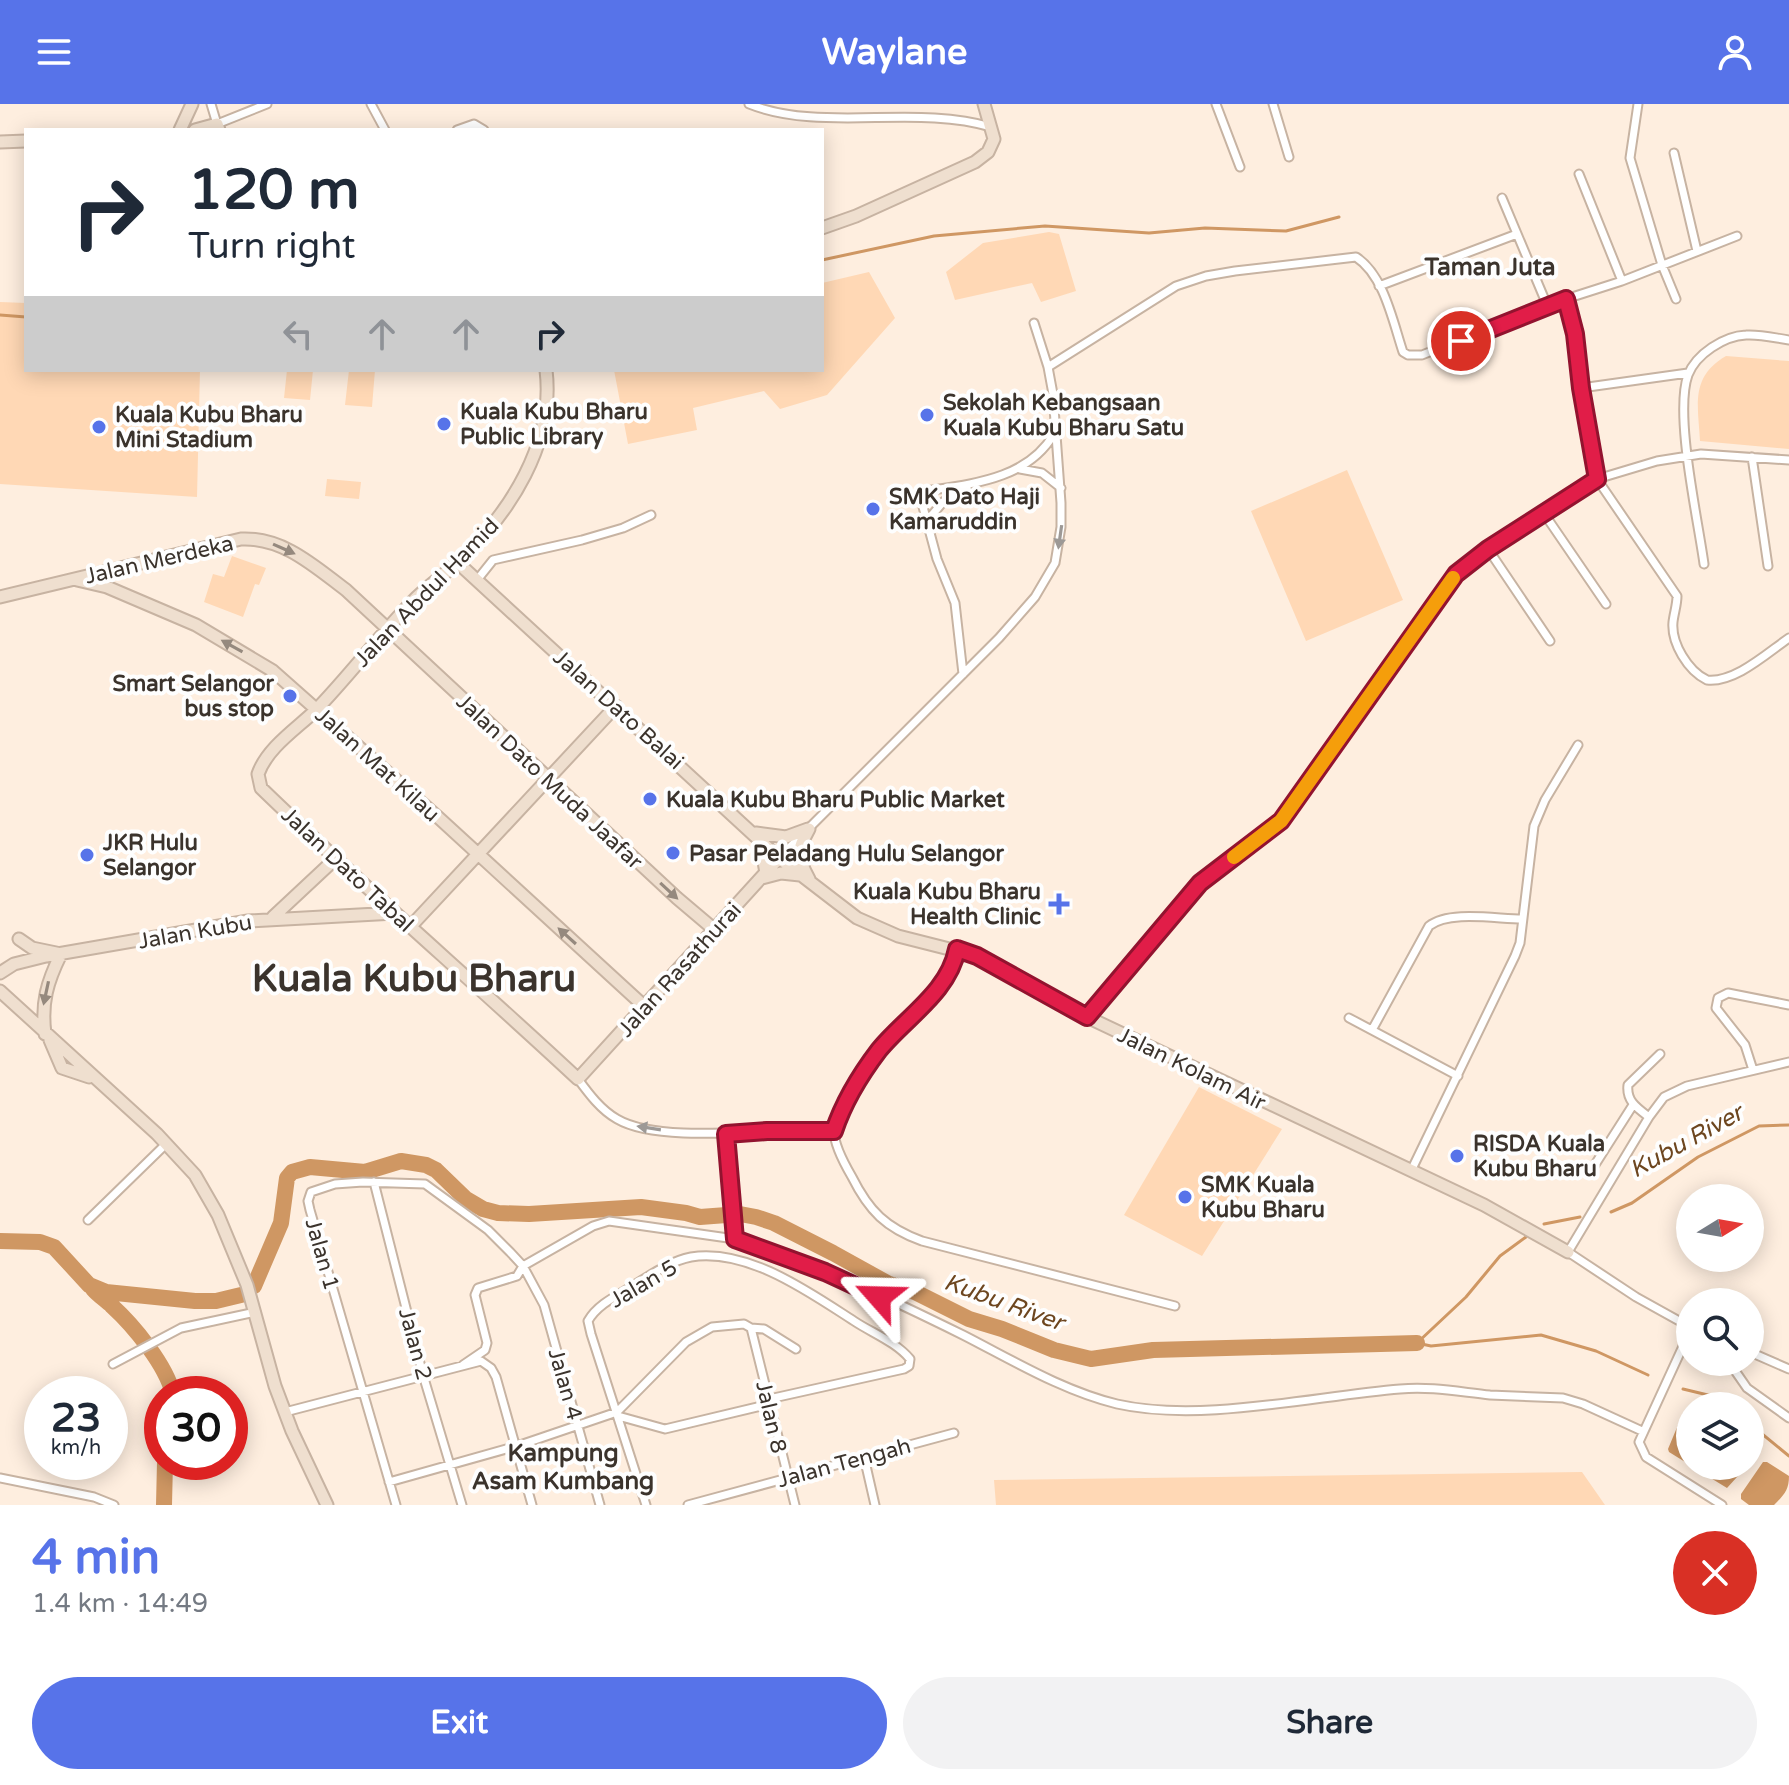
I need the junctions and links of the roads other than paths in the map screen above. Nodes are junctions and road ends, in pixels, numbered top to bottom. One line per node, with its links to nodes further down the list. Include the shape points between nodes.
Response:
1 (192, 104): 11 (street)
2 (211, 104): 10 (street)
3 (267, 104): 10 (street)
4 (371, 104): 12 (street)
5 (749, 104): 13 (street, via 796,114 946,116)
6 (984, 104): 13 (street)
7 (1216, 104): 18 (street)
8 (1273, 104): 17 (street)
9 (1638, 104): 25 (street, via 1630,154)
10 (218, 127)
11 (181, 128)
12 (384, 128)
13 (993, 128): 21 (street, via 992,145 975,162)
14 (24, 141): 15 (street)
15 (0, 142)
16 (1674, 153): 24 (street)
17 (1289, 157)
18 (1240, 167)
19 (1579, 174): 26 (street)
20 (1502, 198): 22 (street)
21 (824, 227)
22 (1517, 234): 27 (street); 30 (street)
23 (1737, 236): 24 (street)
24 (1697, 251): 25 (street)
25 (1662, 265): 26 (street); 29 (street)
26 (1622, 281): 28 (street)
27 (1379, 286): 30 (street, via 1403,352 1413,356); 33 (street, via 1356,257 1206,276 1162,293)
28 (1566, 299): 30 (street); 36 (street)
29 (1676, 299)
30 (1547, 305)
31 (1034, 323): 33 (street)
32 (1789, 340): 35 (street, via 1734,337 1706,351)
33 (1048, 367): 37 (street)
34 (546, 372): 49 (street, Jalan Abdul Hamid, via 546,414 530,465 499,517)
35 (1688, 373): 36 (street); 38 (street, via 1683,417)
36 (1581, 388): 42 (street)
37 (1055, 432): 41 (street, via 1037,457); 44 (street)
38 (1689, 456): 39 (street); 42 (street); 50 (street)
39 (1752, 457): 40 (street); 51 (street)
40 (1789, 460)
41 (1018, 469): 43 (street); 44 (street, via 1042,473)
42 (1597, 479): 45 (street); 59 (street, via 1677,596 1674,636 1692,669 1707,680 1721,679)
43 (971, 484): 47 (street, via 943,502); 47 (street, via 919,492)
44 (1061, 488): 61 (street, one-way to 61, via 1055,563 999,638)
45 (1543, 512): 48 (street); 57 (street)
46 (651, 515): 54 (street, via 582,540 493,560)
47 (927, 521): 61 (street, via 955,603)
48 (1488, 549): 60 (street); 91 (street, via 1446,585 1281,821 1200,883)
49 (457, 562): 54 (street, Jalan Dato Balai); 58 (street, Jalan Abdul Hamid)
50 (1704, 564)
51 (1768, 566)
52 (102, 571): 53 (street, Jalan Merdeka); 55 (street); 58 (street, Jalan Merdeka, one-way to 58, via 232,541 265,541 302,557)
53 (73, 579): 55 (street, Jalan Mat Kilau); 56 (street, Jalan Merdeka)
54 (477, 580): 62 (street, Jalan Dato Balai)
55 (107, 587): 63 (street, Jalan Mat Kilau, one-way to 55, via 248,655 196,625)
56 (0, 597)
57 (1606, 604)
58 (387, 628): 63 (street, Jalan Abdul Hamid); 65 (street, Jalan Dato Muda Jaafar)
59 (1789, 638)
60 (1550, 641)
61 (963, 674): 67 (street)
62 (616, 706): 65 (street); 68 (street, Jalan Dato Balai)
63 (316, 709): 66 (street, Jalan Abdul Hamid, via 261,766); 70 (street, Jalan Mat Kilau)
64 (1578, 745): 81 (street, via 1534,826)
65 (548, 779): 70 (street); 83 (street, Jalan Dato Muda Jaafar, one-way to 83)
66 (261, 788): 69 (street, Jalan Dato Tabal)
67 (809, 829): 68 (street, via 786,837); 71 (street); 76 (street, via 798,856)
68 (756, 836): 71 (street, Jalan Dato Balai); 74 (street)
69 (317, 844): 72 (street, Jalan Dato Tabal); 75 (street)
70 (480, 855): 82 (street); 90 (street, Jalan Mat Kilau, one-way to 70)
71 (779, 858): 73 (street, Jalan Kolam Air); 74 (street, Jalan Rasathurai)
72 (334, 860): 75 (street); 78 (street, Jalan Dato Tabal)
73 (801, 875): 74 (street); 76 (street, Jalan Kolam Air)
74 (764, 876): 83 (street, Jalan Rasathurai)
75 (315, 877): 77 (street)
76 (811, 884): 85 (street, Jalan Kolam Air, via 875,928)
77 (301, 894): 79 (street); 80 (street)
78 (395, 913): 79 (street, Jalan Kubu); 82 (street, Jalan Dato Tabal)
79 (316, 916): 80 (street, Jalan Kubu)
80 (273, 918): 86 (street, Jalan Kubu)
81 (1522, 919): 93 (street, via 1435,921); 98 (street, via 1515,956)
82 (411, 926): 99 (street, Jalan Dato Tabal)
83 (716, 931): 90 (street, Jalan Rasathurai)
84 (19, 939): 86 (street, via 32,948)
85 (957, 949): 91 (street, Jalan Kolam Air); 102 (street, via 949,974 879,1051 848,1095)
86 (61, 954): 87 (street, Jalan Kubu, via 14,964); 94 (street, one-way to 94, via 45,987)
87 (0, 973)
88 (0, 991): 94 (street)
89 (1789, 1005): 97 (street, via 1728,993 1718,998 1716,1008 1745,1045)
90 (645, 1007): 99 (street, Jalan Rasathurai)
91 (1087, 1017): 105 (street, Jalan Kolam Air)
92 (1349, 1018): 93 (street)
93 (1372, 1030): 98 (street)
94 (48, 1036): 104 (street, via 62,1068 97,1080)
95 (1660, 1054): 100 (street, via 1628,1085)
96 (1789, 1062): 97 (street)
97 (1753, 1070): 101 (street, via 1674,1091)
98 (1458, 1076): 105 (street)
99 (578, 1079): 103 (street, one-way to 99, via 649,1129 619,1121)
100 (1633, 1105): 101 (street); 106 (street)
101 (1649, 1117): 110 (street)
102 (834, 1131): 103 (street); 112 (street, via 867,1203 898,1233)
103 (726, 1134): 109 (street)
104 (166, 1144): 108 (street); 113 (street, via 195,1175 213,1205)
105 (1411, 1171): 110 (street, Jalan Kolam Air)
106 (1589, 1174)
107 (374, 1182): 111 (street, Jalan 1, via 433,1187); 122 (street, Jalan 2); 124 (street, Jalan 1, via 317,1189 308,1201)
108 (88, 1220)
109 (735, 1239): 111 (street, via 609,1221); 130 (street, via 825,1272 1115,1404 1209,1409 1433,1389 1563,1398)
110 (1568, 1252): 114 (street)
111 (523, 1266): 120 (street, via 517,1276 478,1288 475,1295 487,1343); 129 (street, Jalan 4, via 544,1305)
112 (1175, 1306)
113 (256, 1312): 119 (street, via 181,1328); 126 (street)
114 (1676, 1321)
115 (751, 1328): 116 (street, via 764,1329); 125 (street, Jalan 8); 127 (street, via 736,1323 697,1334)
116 (796, 1349)
117 (1764, 1358): 121 (street)
118 (1676, 1359): 130 (street)
119 (113, 1364)
120 (463, 1365): 122 (street); 132 (street, via 481,1361 491,1368)
121 (1789, 1369)
122 (423, 1375): 124 (street); 134 (street, Jalan 2)
123 (1739, 1376): 128 (street)
124 (363, 1391): 126 (street); 137 (street, Jalan 1)
125 (769, 1401): 127 (street, via 665,1429); 127 (street, Jalan 5, via 904,1369 910,1359 800,1285 732,1260 689,1257 656,1272 589,1317); 135 (street, Jalan 8)
126 (285, 1412): 140 (street)
127 (618, 1414): 129 (street); 145 (street, Jalan 5)
128 (1789, 1418)
129 (579, 1425): 132 (street); 144 (street, Jalan 4)
130 (1642, 1431): 149 (street, via 1639,1442 1646,1457)
131 (954, 1433): 133 (street, Jalan Tengah)
132 (517, 1446): 134 (street); 143 (street)
133 (864, 1457): 135 (street, Jalan Tengah); 148 (street)
134 (450, 1465): 137 (street); 142 (street, Jalan 2)
135 (786, 1477): 138 (street, Jalan Tengah); 147 (street, Jalan 8)
136 (0, 1478): 139 (street)
137 (389, 1482): 141 (street, Jalan 1)
138 (711, 1502): 146 (street, Jalan Tengah)
139 (114, 1505)
140 (327, 1505)
141 (396, 1505)
142 (462, 1505)
143 (532, 1505)
144 (600, 1505)
145 (646, 1505)
146 (688, 1505)
147 (795, 1505)
148 (875, 1505)
149 (1722, 1505)

